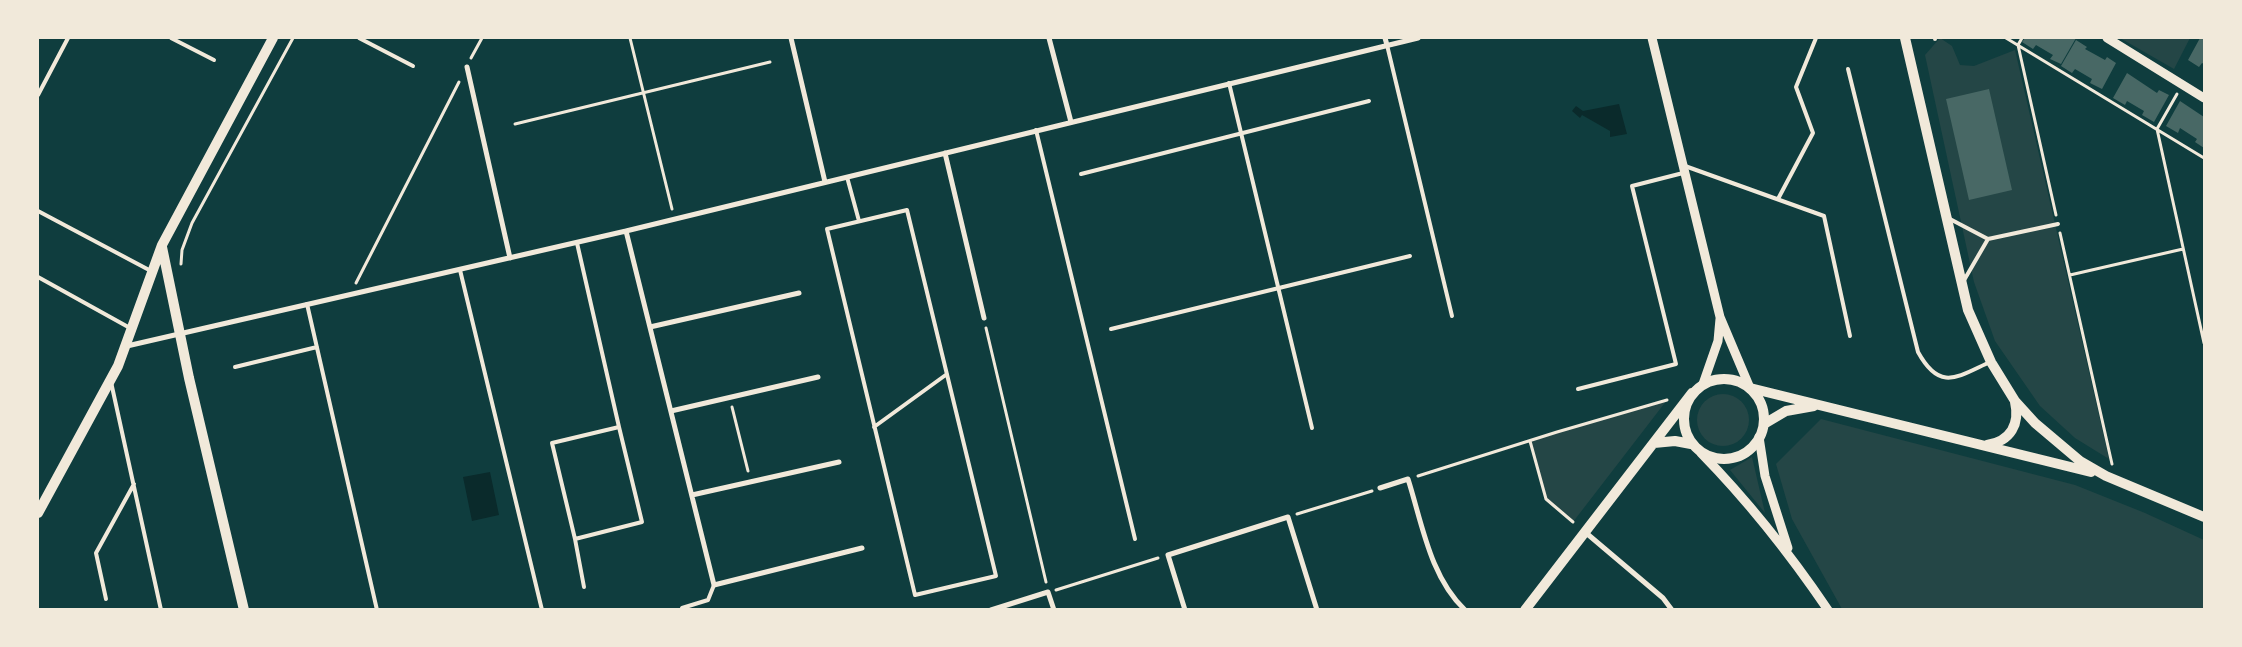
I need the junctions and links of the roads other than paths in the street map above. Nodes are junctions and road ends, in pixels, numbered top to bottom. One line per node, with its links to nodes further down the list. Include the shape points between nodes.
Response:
1 (68, 38): 19 (lane)
2 (171, 38): 14 (lane)
3 (273, 38): 38 (main road)
4 (358, 38): 15 (lane)
5 (790, 38): 29 (street)
6 (1049, 38): 22 (street)
7 (1385, 38): 13 (street)
8 (1418, 38): 13 (street)
9 (1652, 38): 26 (street)
10 (1816, 38): 30 (lane, via 1796,87 1813,133)
11 (1905, 38): 32 (main road)
12 (2106, 38): 20 (street)
13 (1387, 45): 18 (street); 48 (lane)
14 (214, 60)
15 (413, 66)
16 (467, 67): 40 (street)
17 (1848, 69): 58 (lane, via 1918,352 1927,368 1939,378 1951,379)
18 (1230, 83): 22 (street); 24 (lane)
19 (38, 95)
20 (2204, 98)
21 (1369, 102): 24 (lane)
22 (1071, 122): 23 (street)
23 (1036, 130): 25 (street); 88 (lane)
24 (1242, 133): 27 (lane); 45 (lane)
25 (945, 153): 28 (street); 50 (street)
26 (1684, 169): 30 (lane); 49 (street); 65 (lane, via 1632,186 1676,364)
27 (1081, 174)
28 (847, 177): 29 (street); 33 (lane)
29 (825, 182): 35 (street)
30 (1778, 199): 55 (lane, via 1824,216)
31 (38, 211): 42 (lane)
32 (1946, 217): 36 (lane); 44 (main road)
33 (859, 222): 60 (lane, via 907,210); 72 (lane, via 827,229)
34 (2058, 224): 36 (lane)
35 (626, 231): 37 (street); 51 (street)
36 (1988, 239): 44 (lane)
37 (577, 243): 40 (street); 71 (lane)
38 (162, 245): 42 (main road); 54 (main road)
39 (1410, 256): 45 (lane)
40 (510, 258): 41 (street)
41 (460, 270): 47 (street); 98 (lane)
42 (152, 271): 53 (main road)
43 (38, 277): 53 (lane)
44 (1962, 284): 58 (main road, via 1973,326)
45 (1278, 288): 52 (lane); 73 (lane)
46 (798, 293): 51 (street)
47 (307, 304): 54 (street); 57 (lane)
48 (1452, 316)
49 (1720, 317): 63 (street, via 1718,341); 64 (street)
50 (984, 318)
51 (650, 327): 69 (street)
52 (1111, 328)
53 (132, 330): 56 (main road)
54 (179, 334): 56 (street); 96 (main road)
55 (1850, 336)
56 (127, 346): 62 (main road)
57 (317, 348): 59 (lane); 97 (lane)
58 (1991, 362): 67 (main road)
59 (235, 367)
60 (947, 374): 72 (lane); 72 (lane, via 996,576 915,596)
61 (818, 377): 69 (street)
62 (110, 380): 81 (lane); 84 (main road)
63 (1703, 384): 64 (main road, via 1727,378); 66 (main road)
64 (1750, 388): 68 (main road); 70 (main road, via 1761,404)
65 (1578, 389)
66 (1692, 393): 75 (main road); 76 (main road, via 1683,418 1685,432)
67 (2015, 401): 77 (main road, via 2018,413 2015,426 1998,443); 80 (main road, via 2056,443)
68 (1820, 405): 70 (main road, via 1786,411); 77 (main road)
69 (671, 411): 83 (street)
70 (1764, 424): 74 (main road)
71 (619, 427): 87 (lane, via 642,522); 87 (lane, via 552,443)
72 (874, 427)
73 (1312, 428)
74 (1760, 437): 78 (main road, via 1740,456 1714,458); 90 (street, via 1765,476)
75 (1654, 443): 76 (main road); 86 (main road)
76 (1692, 444): 78 (main road)
77 (1986, 446): 80 (main road)
78 (1701, 453): 90 (street, via 1742,496)
79 (840, 462): 83 (street)
80 (2110, 474): 85 (main road)
81 (134, 484): 93 (lane, via 96,553); 95 (lane)
82 (1380, 488): 103 (street, via 1408,479 1436,566 1456,601)
83 (692, 495): 91 (street)
84 (38, 513)
85 (2204, 517)
86 (1585, 532): 104 (main road); 105 (street, via 1663,598)
87 (575, 539): 92 (lane)
88 (1134, 539)
89 (862, 548): 91 (street)
90 (1791, 556): 106 (street)
91 (714, 585): 94 (lane, via 708,600)
92 (584, 587)
93 (106, 598)
94 (682, 608)
95 (161, 610)
96 (244, 610)
97 (377, 610)
98 (542, 610)
99 (991, 610): 100 (street, via 1048,592)
100 (1054, 610)
101 (1185, 610): 102 (street, via 1168,555 1288,517)
102 (1317, 610)
103 (1465, 610)
104 (1526, 610)
105 (1672, 610)
106 (1828, 610)

